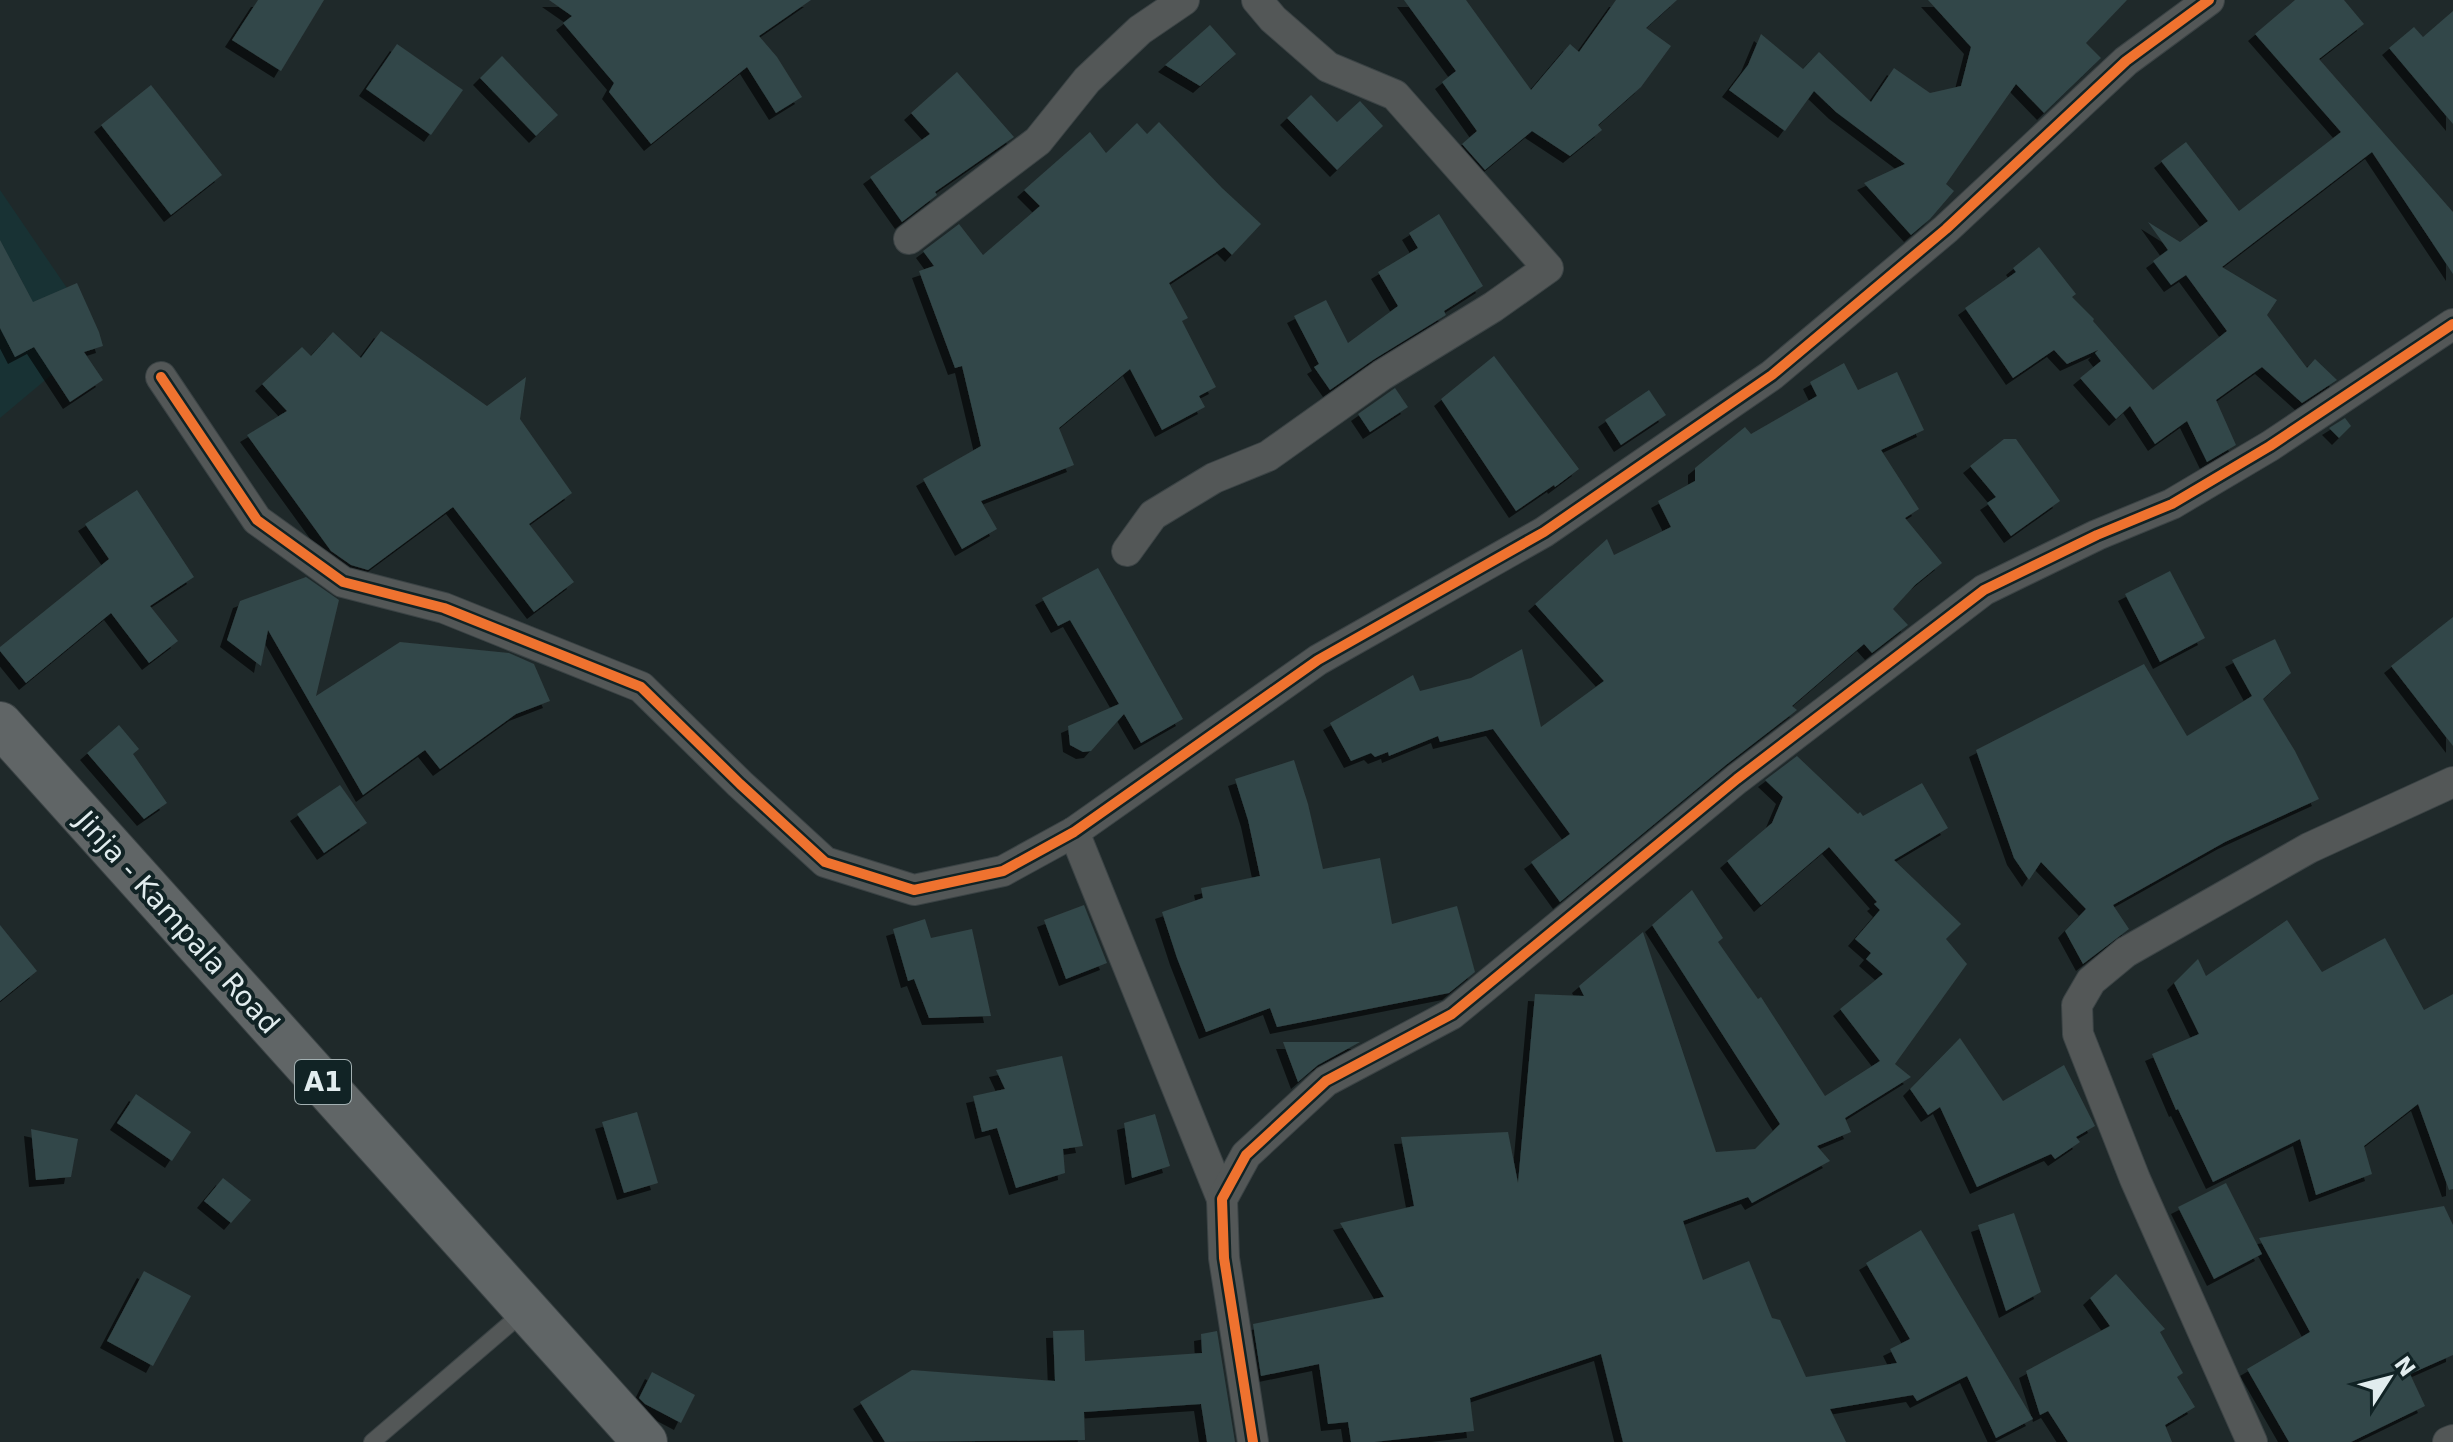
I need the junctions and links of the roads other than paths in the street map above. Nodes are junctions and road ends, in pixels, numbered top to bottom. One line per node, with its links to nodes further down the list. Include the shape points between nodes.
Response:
1 (1184, 0): 4 (street, via 1140,30 1087,80 1038,141)
2 (1257, 0): 7 (street, via 1328,67 1395,95 1548,268 1268,456 1214,478 1153,515)
3 (2209, 0): 10 (street, via 2126,61 1946,229 1772,375 1544,532 1318,660)
4 (909, 239)
5 (2453, 324): 11 (street, via 2270,446 2172,504 1984,590 1737,779 1452,1014 1326,1081 1246,1155)
6 (161, 377): 10 (street, via 257,520 343,582 444,608 641,687 825,862 914,890 1003,871)
7 (1127, 551)
8 (2, 730): 12 (highway, Jinja - Kampala Road / A1)
9 (2453, 782): 16 (street, via 2309,848 2126,952 2091,981 2077,1005 2078,1034 2135,1179)
10 (1074, 832): 11 (street)
11 (1222, 1199): 15 (street, via 1224,1258)
12 (527, 1309): 13 (lane); 14 (highway, Jinja - Kampala Road / A1)
13 (372, 1442)
14 (645, 1442)
15 (1253, 1442)
16 (2252, 1442)

